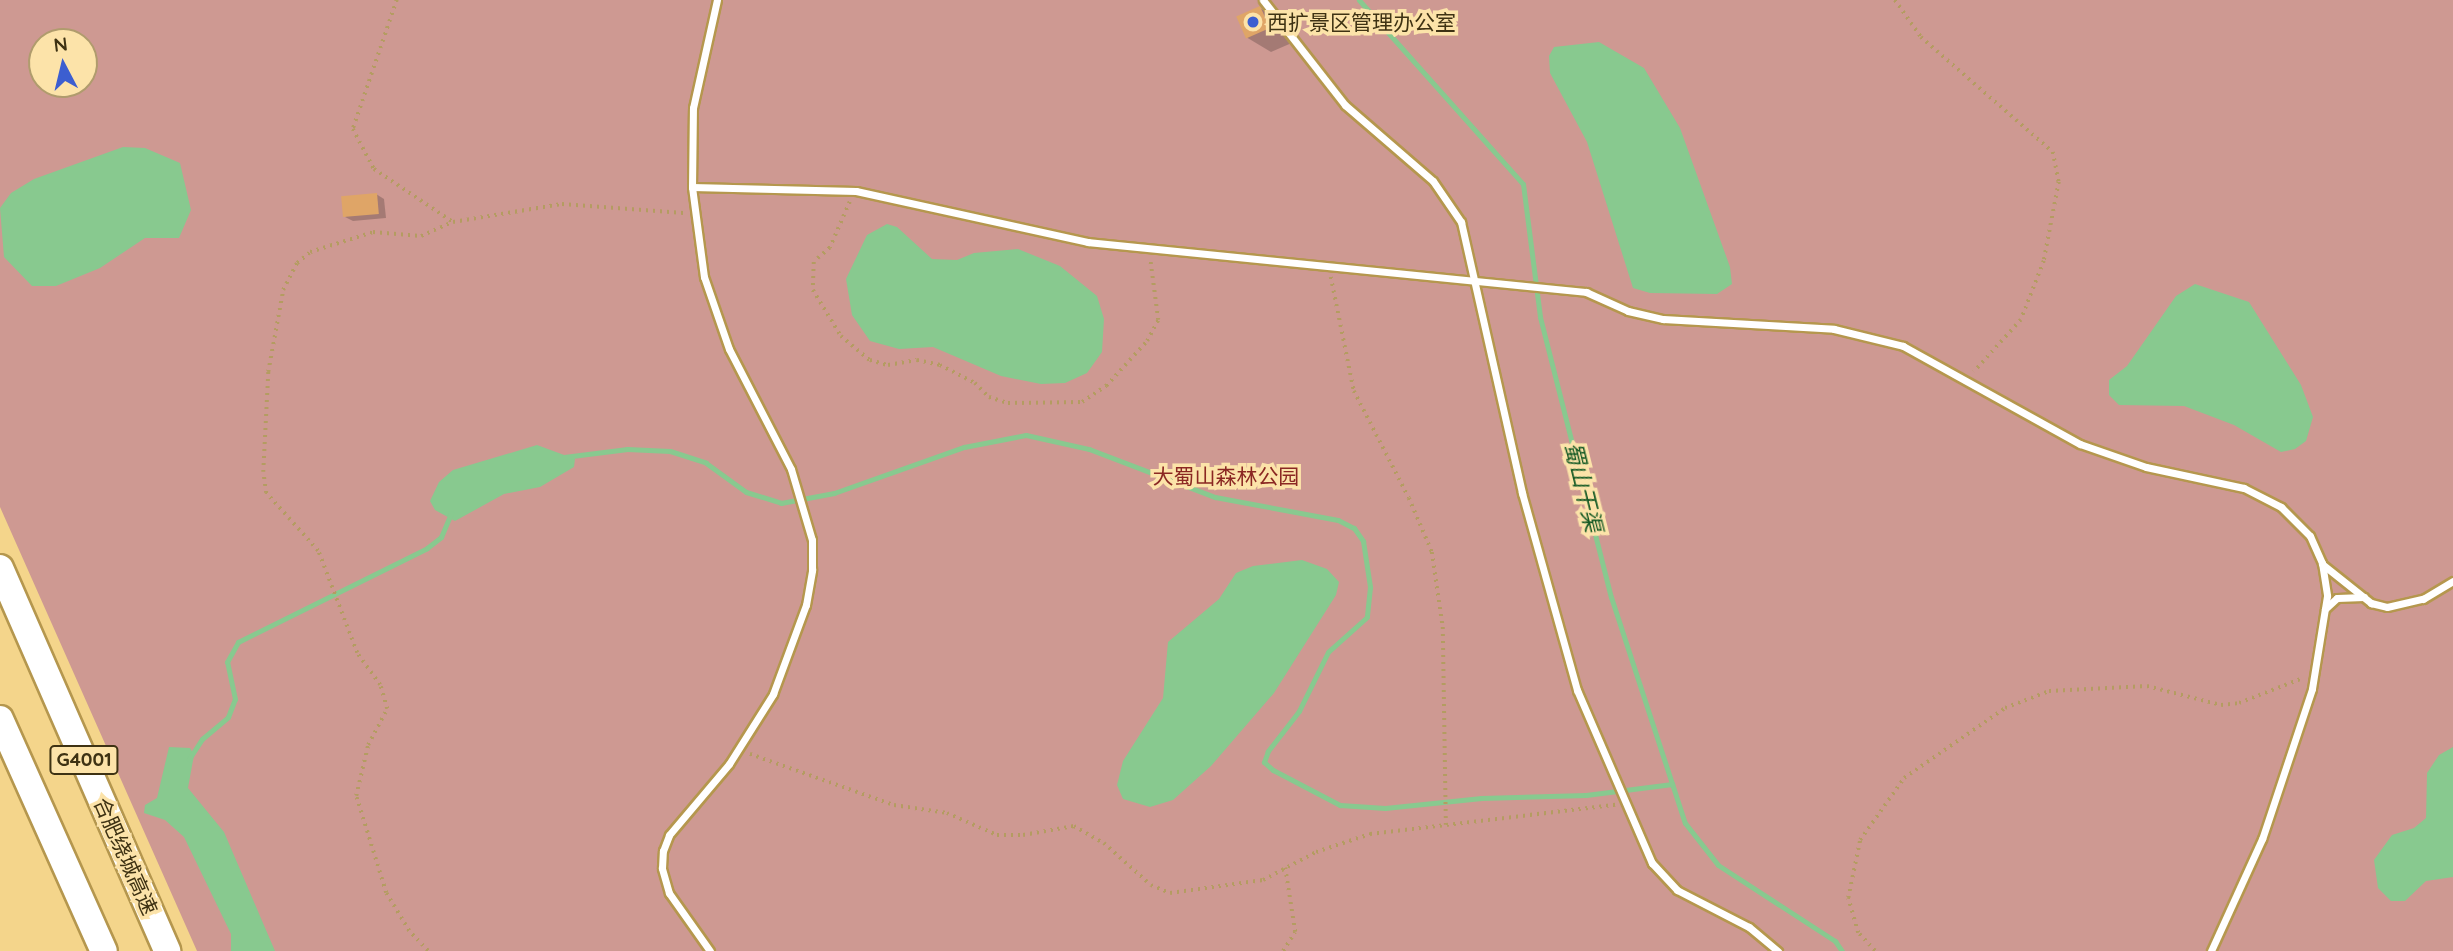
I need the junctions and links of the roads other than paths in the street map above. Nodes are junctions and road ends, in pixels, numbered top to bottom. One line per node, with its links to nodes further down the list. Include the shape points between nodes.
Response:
1 (717, 0): 3 (lane, via 693,108)
2 (1264, 0): 4 (lane, via 1345,105 1433,181 1448,200 1468,243)
3 (691, 187): 4 (lane, via 856,191 992,224 1148,249); 13 (lane, via 704,277 729,349 798,491 812,540 808,597 773,694 738,750 669,835 662,860 669,893)
4 (1479, 284): 5 (lane, via 1586,292 1628,311 1663,319 1834,330 1903,346 2080,444 2146,467 2244,488 2269,500 2310,536); 14 (lane, via 1522,493 1577,690 1625,801 1661,876 1698,902 1749,926)
5 (2322, 563): 8 (lane); 9 (lane)
6 (0, 568): 12 (highway, 合肥绕城高速 / G4001)
7 (2453, 581): 8 (lane, via 2399,607 2378,606)
8 (2364, 597): 9 (lane, via 2337,598)
9 (2325, 609): 15 (lane, via 2314,673 2262,839)
10 (0, 719): 11 (highway, G4001)
11 (104, 951)
12 (167, 951)
13 (710, 951)
14 (1778, 951)
15 (2211, 951)

